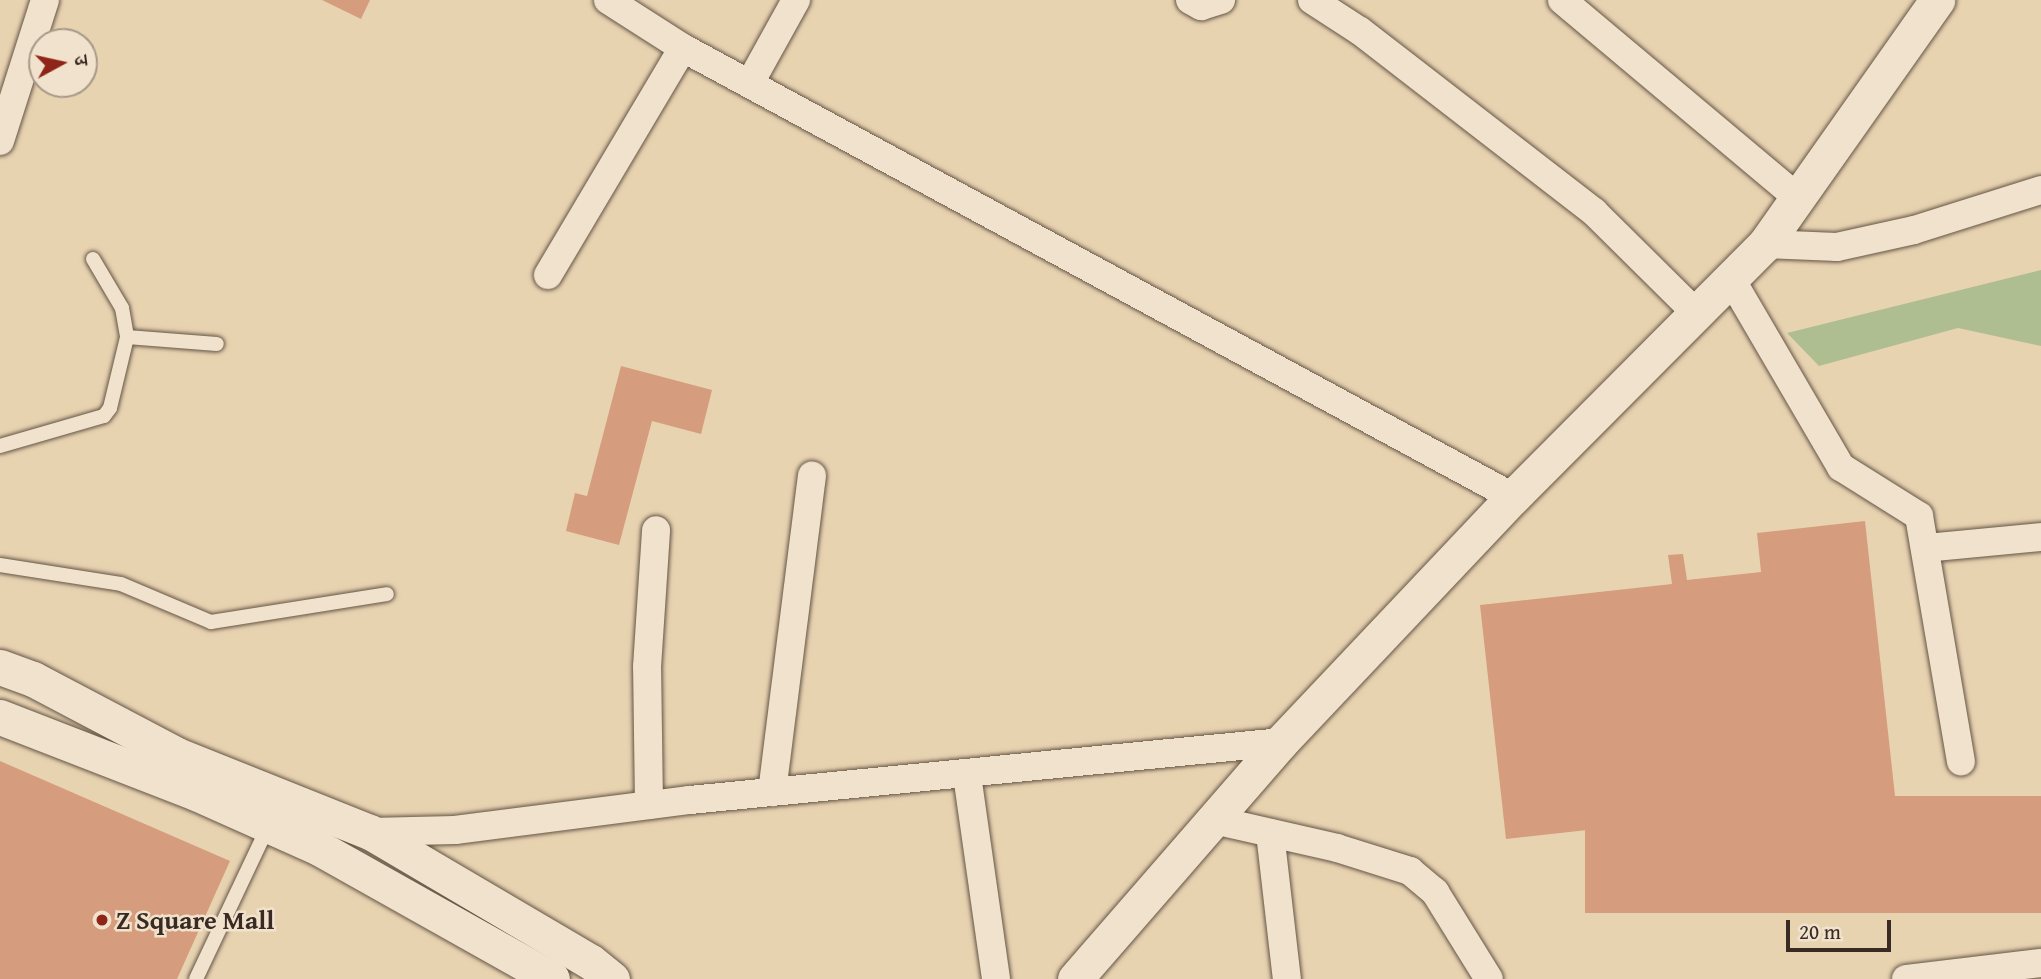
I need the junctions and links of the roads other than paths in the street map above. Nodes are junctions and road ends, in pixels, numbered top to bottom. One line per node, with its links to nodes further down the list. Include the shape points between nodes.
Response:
1 (45, 0): 11 (street)
2 (608, 0): 9 (street)
3 (796, 0): 10 (street)
4 (1190, 0): 5 (street, via 1201,6)
5 (1221, 0)
6 (1312, 0): 18 (street, via 1360,31 1594,212)
7 (1562, 0): 13 (street)
8 (1937, 0): 13 (street)
9 (683, 48): 10 (street); 16 (street)
10 (750, 83): 23 (street)
11 (0, 141)
12 (2041, 190): 14 (street, via 1914,230 1838,247)
13 (1798, 198): 14 (street)
14 (1765, 244): 17 (street)
15 (93, 259): 19 (lane, via 122,308)
16 (548, 275)
17 (1731, 279): 18 (street); 26 (street, via 1841,467 1919,516)
18 (1697, 314): 23 (street)
19 (127, 337): 20 (lane); 21 (lane, via 110,408 104,416)
20 (217, 344)
21 (0, 446)
22 (812, 476): 34 (street)
23 (1513, 497): 31 (street)
24 (656, 530): 35 (street, via 646,678)
25 (2041, 537): 26 (street)
26 (1925, 548): 32 (street)
27 (0, 565): 28 (lane, via 121,584 211,622)
28 (387, 594)
29 (0, 667): 38 (street, via 33,679 177,755)
30 (0, 717): 37 (street, via 196,793)
31 (1281, 742): 33 (street); 36 (street)
32 (1961, 761)
33 (967, 775): 34 (street); 44 (street)
34 (772, 792): 35 (street)
35 (649, 805): 38 (street, via 455,830)
36 (1214, 820): 39 (street); 45 (street)
37 (268, 827): 41 (lane); 42 (street, via 319,848)
38 (370, 832): 43 (street)
39 (1270, 833): 46 (street); 47 (street, via 1337,848 1423,880)
40 (2041, 963): 48 (street)
41 (196, 979)
42 (552, 979)
43 (612, 979)
44 (996, 979)
45 (1075, 979)
46 (1287, 979)
47 (1489, 979)
48 (1906, 979)

